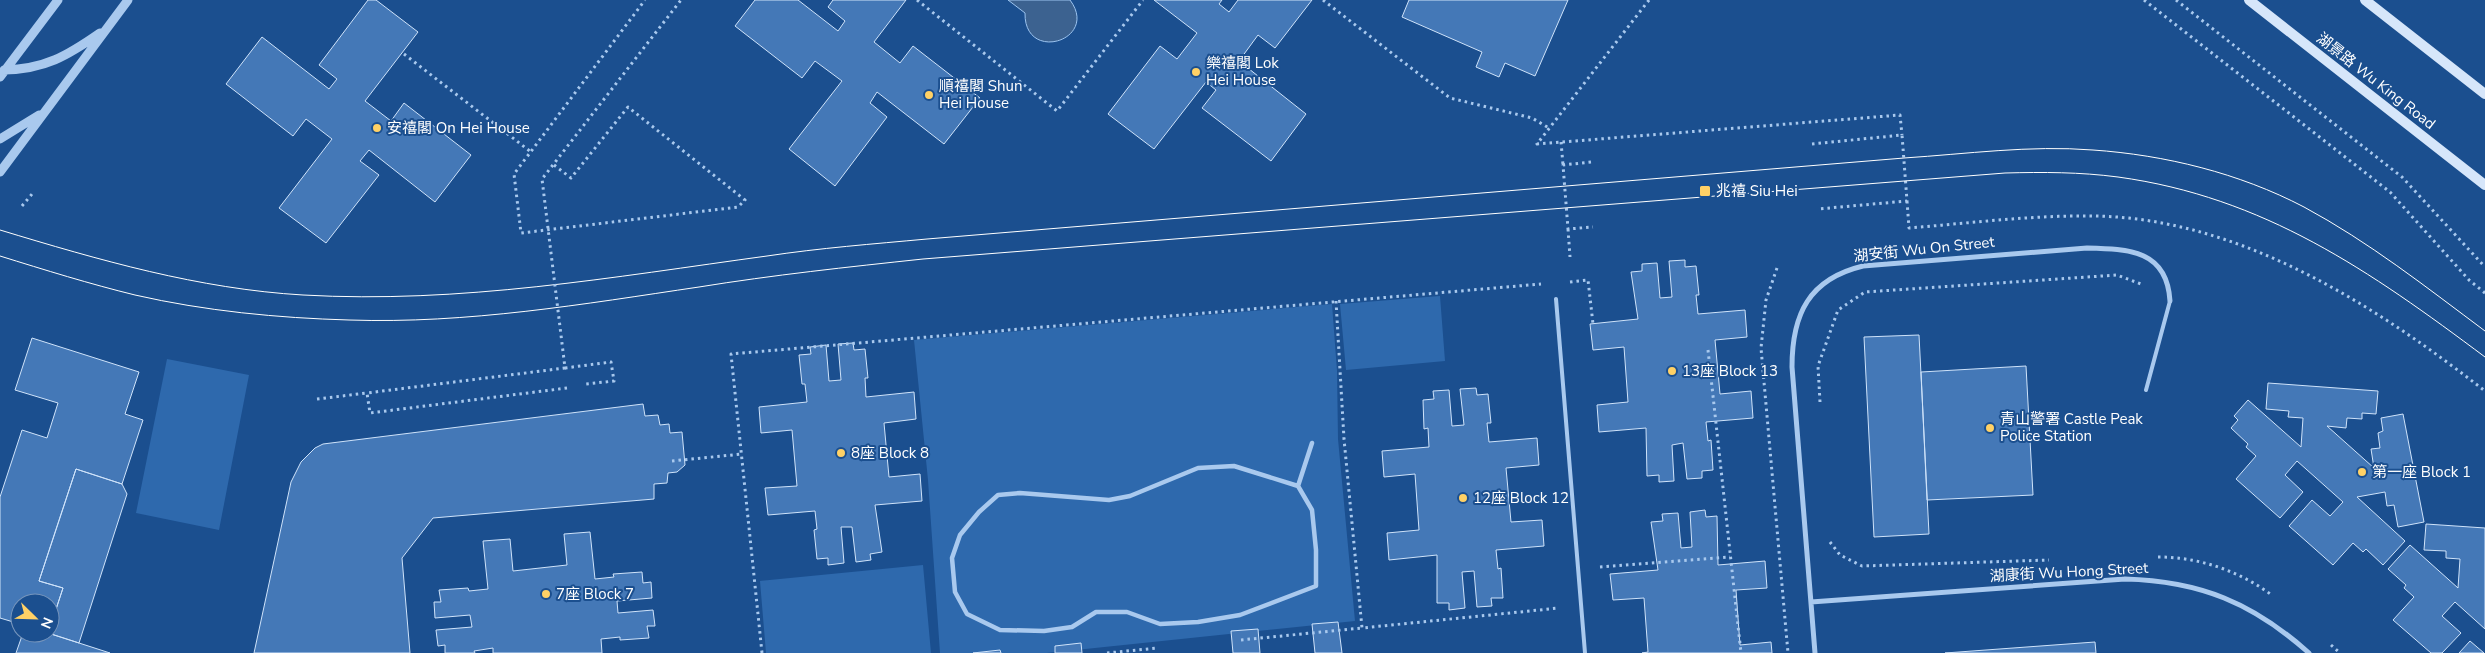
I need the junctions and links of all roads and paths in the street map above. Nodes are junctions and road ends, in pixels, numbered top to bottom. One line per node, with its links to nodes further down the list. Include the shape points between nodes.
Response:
1 (58, 0): 15 (street)
2 (128, 0): 13 (street)
3 (645, 0): 23 (path)
4 (681, 0): 26 (path, bridge)
5 (917, 0): 6 (path, via 1057,111)
6 (1143, 0)
7 (1323, 0): 18 (path, via 1450,98 1532,118)
8 (1649, 0): 18 (path)
9 (2144, 0): 41 (path, via 2390,192 2469,280)
10 (2176, 0): 36 (path, via 2402,177)
11 (2249, 0): 28 (main road, 湖景路 Wu King Road)
12 (2365, 0): 16 (main road)
13 (108, 27): 15 (street, via 70,54 41,66); 17 (street)
14 (404, 54): 23 (path)
15 (1, 70)
16 (2485, 94)
17 (43, 112): 20 (street); 27 (street)
18 (1550, 128): 21 (path, via 1537,144)
19 (1902, 135): 21 (path, via 1900,115); 22 (path); 30 (path)
20 (0, 139)
21 (1561, 142): 25 (path)
22 (1812, 144)
23 (531, 152): 26 (path, via 514,174 521,233 738,208 745,200 628,107 571,178)
24 (1591, 162): 25 (path)
25 (1563, 164): 34 (path)
26 (554, 165): 47 (path, bridge, via 542,179)
27 (0, 172)
28 (2485, 185)
29 (32, 194): 31 (path)
30 (1907, 201): 32 (path); 51 (path, via 1909,228 2096,216 2156,222 2215,236 2270,256 2323,283 2402,331)
31 (22, 206)
32 (1818, 209)
33 (1593, 227): 34 (path)
34 (1568, 229): 35 (path)
35 (1570, 256)
36 (2485, 267)
37 (1777, 268): 71 (path, via 1766,300 1761,348)
38 (1568, 282): 45 (path, via 1588,280)
39 (1548, 284): 43 (path)
40 (2141, 284): 54 (path, via 2117,275 1865,292 1838,310 1818,366)
41 (2485, 292)
42 (1556, 299): 63 (lane)
43 (1336, 301): 56 (path, via 730,354); 65 (path, via 1344,439 1362,628 1559,609)
44 (2170, 301): 50 (lane); 66 (street, 湖安街 Wu On Street, via 2169,286 2153,261 2121,249 2045,250 1863,266 1844,271 1827,281 1803,306 1796,321 1792,348)
45 (1593, 324)
46 (1708, 350): 60 (path)
47 (565, 368): 48 (path, via 612,362 614,381); 52 (path, bridge)
48 (586, 384)
49 (567, 388): 52 (path, bridge, via 370,413)
50 (2146, 390)
51 (2485, 391)
52 (367, 393): 53 (path)
53 (317, 399)
54 (1820, 404)
55 (1312, 443): 58 (street)
56 (742, 454): 57 (path); 68 (path)
57 (672, 460)
58 (1298, 486): 58 (street, via 1312,510 1316,586 1240,615 1160,624 1127,612 1096,612 1072,627 1000,630 967,614 955,592 952,558 960,535 998,495 1020,493 1109,500 1130,496 1198,468 1234,466)
59 (1827, 537): 62 (path, via 1840,555 1862,566)
60 (1730, 557): 63 (path); 70 (path)
61 (2151, 557): 64 (path, via 2212,563)
62 (2055, 559)
63 (1578, 568): 69 (lane)
64 (2274, 596)
65 (1558, 600)
66 (1811, 602): 72 (street, 湖安街 Wu On Street); 73 (street, 湖康街 Wu Hong Street, via 2124,579 2155,580 2208,590 2244,605)
67 (2327, 641): 74 (path)
68 (762, 653)
69 (1585, 653)
70 (1741, 653)
71 (1788, 653)
72 (1815, 653)
73 (2309, 653)
74 (2340, 653)

